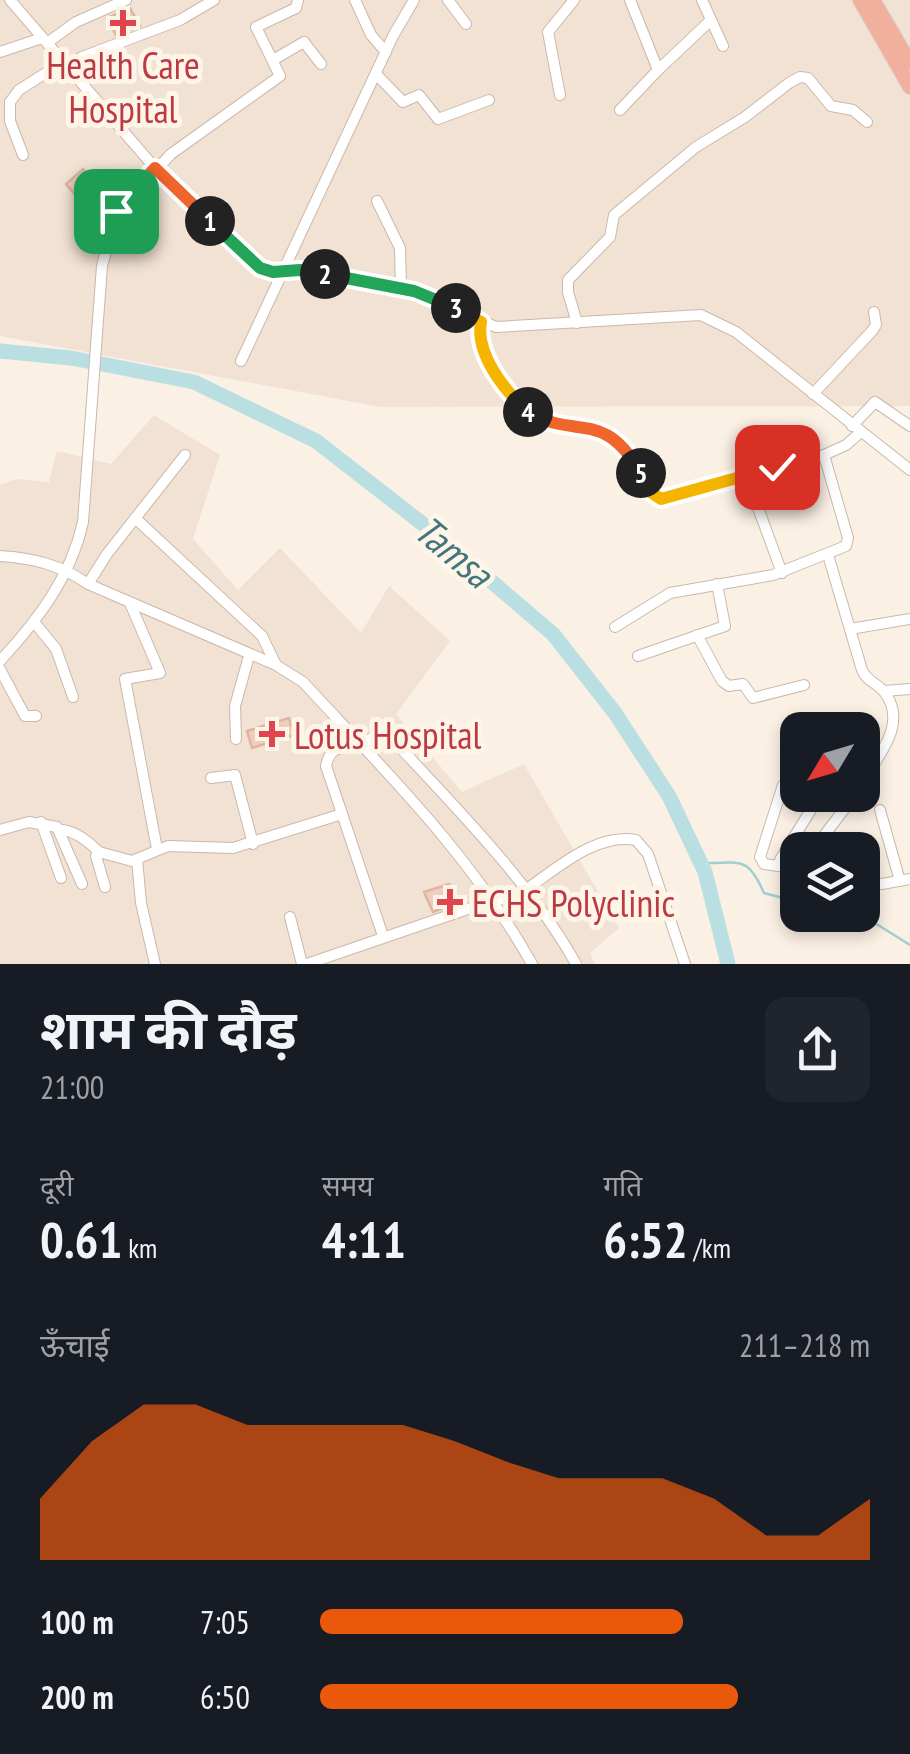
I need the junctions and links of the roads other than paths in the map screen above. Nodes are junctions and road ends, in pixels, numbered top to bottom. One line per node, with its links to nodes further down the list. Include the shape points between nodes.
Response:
1 (10, 0): 15 (street)
2 (126, 0): 15 (street)
3 (214, 0): 21 (street)
4 (298, 0): 19 (street, via 296,8 256,28)
5 (355, 0): 18 (street)
6 (414, 0): 18 (street)
7 (448, 0): 14 (street)
8 (574, 0): 26 (street, via 548,32)
9 (630, 0): 23 (street)
10 (702, 0): 13 (street)
11 (860, 0): 25 (highway)
12 (873, 0): 20 (highway)
13 (711, 20): 16 (street); 23 (street)
14 (466, 24)
15 (44, 41): 17 (street); 21 (street)
16 (723, 46)
17 (0, 52)
18 (386, 52): 24 (street)
19 (273, 60): 22 (street, via 304,42); 32 (street, via 280,76)
20 (910, 63)
21 (65, 64): 29 (street, via 19,90); 32 (street)
22 (321, 64)
23 (658, 70): 28 (street)
24 (376, 74): 27 (street, via 403,102 420,95 438,119); 34 (street)
25 (910, 87)
26 (560, 95)
27 (489, 100)
28 (620, 110)
29 (4, 111): 31 (street)
30 (867, 122): 38 (street, via 857,112 831,106 808,78 783,86 614,215 610,238 568,280)
31 (23, 155)
32 (155, 168): 34 (street, via 260,268); 50 (street, via 116,211 102,266 84,522)
33 (377, 201): 35 (street, via 400,248)
34 (283, 272): 35 (street); 39 (street)
35 (400, 288): 37 (street)
36 (874, 312): 40 (street, via 876,326)
37 (481, 322): 38 (street, via 496,328); 44 (street, via 484,351 521,406 547,420 606,433 632,458 656,497)
38 (577, 323): 40 (street, via 702,314 736,332)
39 (240, 361)
40 (813, 394): 42 (street)
41 (910, 426): 42 (street, via 875,402)
42 (857, 429): 44 (street, via 846,445); 45 (street)
43 (185, 455): 47 (street)
44 (824, 456): 48 (street, via 849,542)
45 (910, 470)
46 (757, 505): 51 (street)
47 (136, 518): 52 (street); 63 (street, via 253,626)
48 (828, 555): 51 (street); 58 (street)
49 (0, 556): 50 (street)
50 (68, 571): 52 (street); 56 (street)
51 (782, 573): 53 (street)
52 (88, 584): 54 (street)
53 (717, 584): 57 (street, via 663,596); 59 (street, via 726,624)
54 (130, 603): 60 (street); 81 (street, via 160,673 125,679)
55 (910, 620): 58 (street)
56 (34, 622): 62 (street); 67 (street, via 56,650)
57 (615, 627)
58 (850, 629): 66 (street, via 866,678)
59 (697, 635): 61 (street); 64 (street, via 722,681 744,684 753,698)
60 (250, 656): 63 (street); 69 (street, via 235,706)
61 (638, 656)
62 (0, 665): 68 (street, via 25,716)
63 (276, 666): 70 (street, via 303,682)
64 (804, 684)
65 (910, 688): 66 (street)
66 (884, 692): 71 (street, via 894,728)
67 (73, 696)
68 (36, 716)
69 (236, 739)
70 (360, 745): 76 (street, via 328,757); 90 (street, via 381,734 393,740); 91 (street)
71 (880, 752)
72 (211, 778): 80 (street, via 235,775)
73 (780, 794): 84 (street, via 760,857)
74 (880, 810): 86 (street)
75 (809, 812): 84 (street)
76 (342, 814): 80 (street); 93 (street)
77 (40, 822): 78 (street); 79 (street); 85 (street)
78 (0, 830)
79 (60, 830): 82 (street); 87 (street)
80 (253, 844): 81 (street)
81 (158, 849): 83 (street)
82 (99, 852): 83 (street); 89 (street)
83 (137, 860): 94 (street)
84 (779, 866)
85 (61, 878)
86 (905, 880): 88 (street)
87 (82, 884)
88 (880, 884)
89 (105, 888)
90 (526, 894): 91 (street); 97 (street); 98 (street, via 588,850 636,840 648,854)
91 (494, 900): 93 (street); 96 (street)
92 (290, 917): 95 (street)
93 (383, 936): 95 (street)
94 (155, 964)
95 (305, 964)
96 (532, 964)
97 (576, 964)
98 (685, 964)

